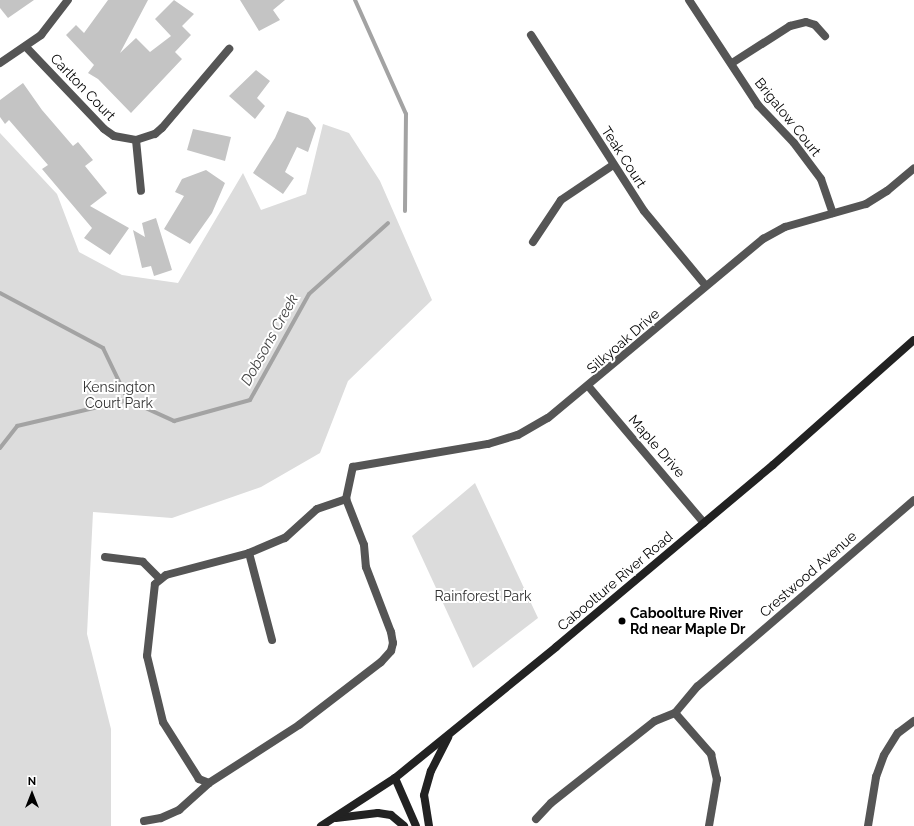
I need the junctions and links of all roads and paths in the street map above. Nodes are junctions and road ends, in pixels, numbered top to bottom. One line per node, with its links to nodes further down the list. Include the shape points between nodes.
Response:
1 (68, 0): 5 (street, via 53,23)
2 (689, 0): 8 (street, Brigalow Court)
3 (531, 35): 10 (street, Teak Court)
4 (825, 36): 8 (street, via 815,25 790,26)
5 (26, 47): 7 (street); 9 (street, Carlton Court, via 104,129 114,136)
6 (229, 49): 9 (street, Carlton Court, via 162,128 151,136)
7 (0, 63)
8 (732, 63): 13 (street, Brigalow Court, via 758,105 794,143 821,180)
9 (136, 140): 12 (street)
10 (614, 165): 14 (street, via 561,200); 15 (street, Teak Court, via 644,211)
11 (914, 168): 13 (street, Silkyoak Drive, via 887,191 866,204)
12 (141, 191)
13 (833, 213): 15 (street, Silkyoak Drive, via 785,227 763,239)
14 (533, 242)
15 (706, 286): 17 (street, Silkyoak Drive)
16 (914, 340): 20 (main road, Caboolture River Road)
17 (589, 387): 18 (street, Silkyoak Drive, via 548,418 518,436 488,444 353,467); 20 (street, Maple Drive)
18 (346, 499): 21 (street, via 317,509 294,532); 29 (street, via 364,544 366,567 391,632 391,651 381,662 299,724)
19 (914, 500): 25 (street, Crestwood Avenue, via 698,686)
20 (704, 523): 27 (main road, Caboolture River Road)
21 (249, 553): 23 (street, via 166,575); 24 (street)
22 (105, 557): 23 (street, via 143,562)
23 (160, 579): 29 (street, via 153,589 147,649 154,687 169,734 198,779)
24 (272, 640)
25 (675, 713): 31 (street, Crestwood Avenue, via 655,721 551,803); 37 (street, via 711,754 717,779)
26 (914, 721): 38 (street, via 898,733 884,755 876,777)
27 (450, 734): 28 (main road, Caboolture River Road); 36 (main road, via 431,771 424,795)
28 (395, 778): 30 (main road, Caboolture River Road); 35 (main road)
29 (209, 783): 32 (street, via 179,810 161,818)
30 (332, 819): 33 (main road, Caboolture River Road); 34 (main road, via 378,813 391,815)
31 (536, 819)
32 (144, 821)
33 (321, 826)
34 (404, 826)
35 (416, 826)
36 (429, 826)
37 (710, 826)
38 (868, 826)

